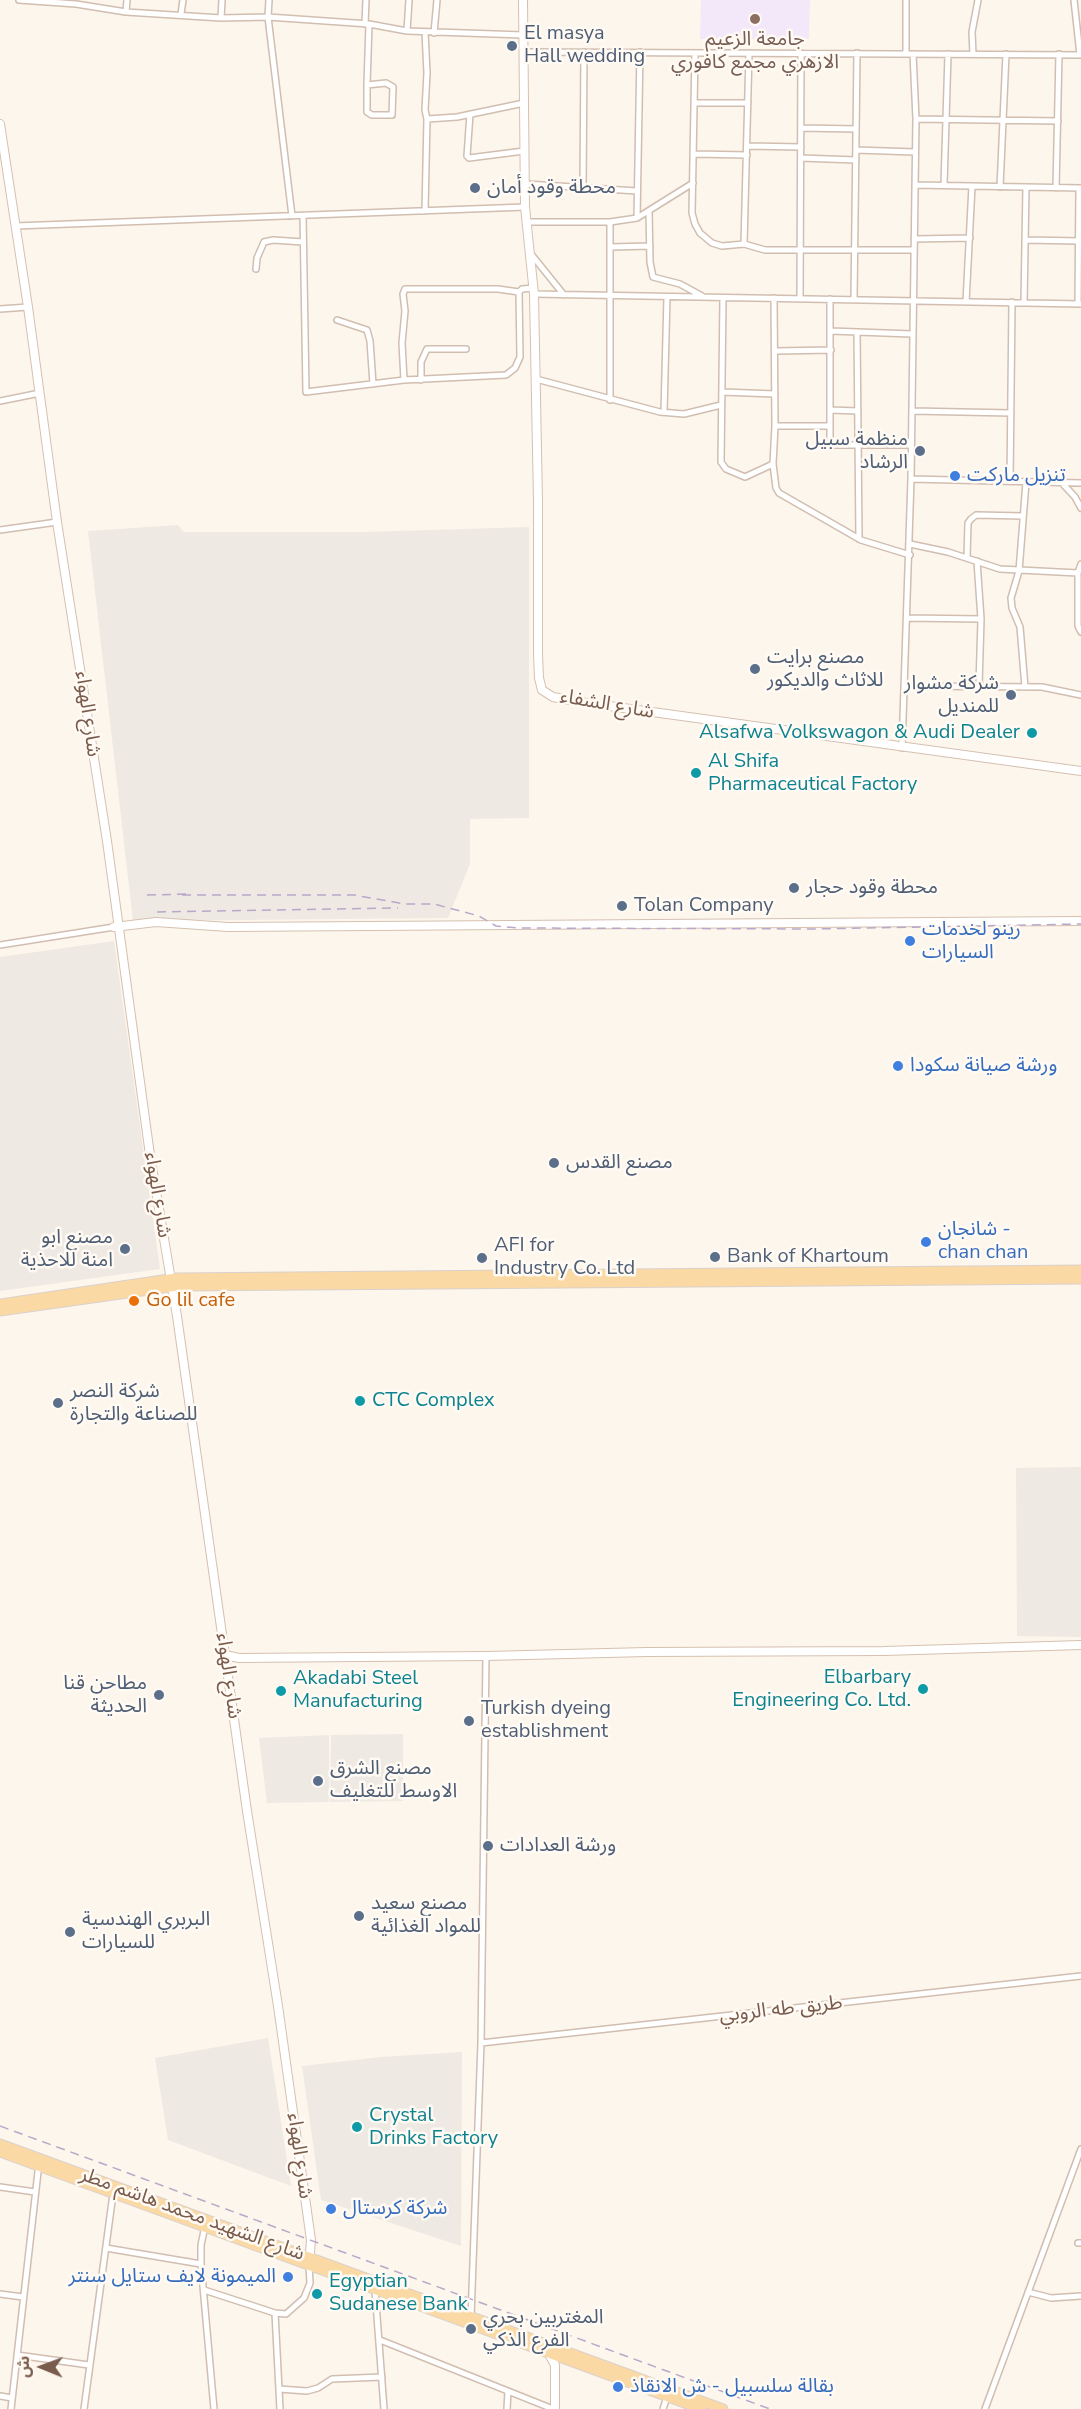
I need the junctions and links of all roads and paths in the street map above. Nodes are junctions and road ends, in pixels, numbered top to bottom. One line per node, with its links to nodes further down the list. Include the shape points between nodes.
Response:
1 (19, 0): 13 (street)
2 (127, 0): 14 (street)
3 (183, 0): 15 (street)
4 (222, 0): 17 (street)
5 (269, 0): 16 (street)
6 (366, 0): 18 (street)
7 (409, 0): 19 (street)
8 (437, 0): 21 (street)
9 (523, 0): 22 (street, شارع الشفاء)
10 (906, 0): 30 (street)
11 (978, 0): 33 (street, via 972,32)
12 (1074, 0): 36 (street)
13 (76, 2): 14 (street)
14 (126, 12): 15 (street)
15 (181, 14): 17 (street)
16 (268, 17): 17 (street); 18 (street); 73 (street)
17 (221, 18)
18 (367, 24): 19 (street); 37 (street)
19 (407, 31): 20 (street)
20 (425, 32): 21 (street); 42 (street)
21 (434, 33): 22 (street)
22 (523, 35): 23 (street, شارع الشفاء)
23 (524, 52): 24 (street); 38 (street, شارع الشفاء)
24 (584, 52): 25 (street); 66 (street)
25 (640, 52): 26 (street); 69 (street)
26 (695, 53): 27 (street); 39 (street)
27 (749, 53): 28 (street); 40 (street)
28 (801, 53): 29 (street); 48 (street)
29 (857, 53): 30 (street); 49 (street)
30 (906, 54): 31 (street)
31 (913, 54): 32 (street); 43 (street)
32 (948, 54): 33 (street); 44 (street)
33 (973, 54): 34 (street)
34 (1006, 54): 35 (street); 45 (street)
35 (1059, 54): 36 (street); 46 (street)
36 (1081, 55)
37 (367, 85): 37 (street, via 367,112 392,115 393,87 386,83)
38 (525, 103): 41 (street); 53 (street, شارع الشفاء)
39 (694, 103): 40 (street); 55 (street)
40 (748, 103): 50 (street)
41 (470, 114): 42 (street); 53 (street, via 469,158)
42 (427, 119): 71 (street)
43 (915, 119): 44 (street); 54 (street)
44 (946, 119): 45 (street); 62 (street)
45 (1003, 120): 46 (street); 64 (street)
46 (1058, 121): 67 (street)
47 (0, 124): 78 (street, شارع الهواء)
48 (801, 128): 49 (street); 51 (street)
49 (856, 129): 52 (street)
50 (748, 146): 51 (street); 56 (street)
51 (801, 147): 57 (street)
52 (856, 150): 54 (street); 58 (street)
53 (524, 152): 60 (street, شارع الشفاء)
54 (915, 152): 61 (street)
55 (694, 154): 56 (street); 59 (street)
56 (747, 154): 84 (street)
57 (801, 158): 58 (street); 90 (street)
58 (856, 160): 88 (street)
59 (693, 183): 72 (street); 84 (street, via 692,213 700,233 722,246)
60 (526, 184): 66 (street); 70 (street, شارع الشفاء)
61 (915, 185): 62 (street); 80 (street)
62 (944, 185): 63 (street)
63 (972, 186): 64 (street); 79 (street)
64 (1000, 187): 65 (street)
65 (1026, 187): 67 (street); 81 (street)
66 (583, 188): 69 (street)
67 (1056, 188): 68 (street)
68 (1080, 188): 82 (street)
69 (637, 191): 75 (street)
70 (525, 207): 71 (street); 76 (street, شارع الشفاء)
71 (425, 211): 74 (street)
72 (649, 211): 75 (street); 85 (street)
73 (292, 216): 74 (street); 78 (street)
74 (303, 216): 83 (street)
75 (636, 218): 77 (street)
76 (527, 222): 77 (street); 89 (street, شارع الشفاء)
77 (610, 222): 86 (street)
78 (15, 226): 108 (street, شارع الهواء)
79 (969, 238): 80 (street); 104 (street)
80 (914, 239): 87 (street)
81 (1025, 240): 82 (street); 106 (street)
82 (1079, 241): 107 (street)
83 (303, 242): 91 (street, via 264,242); 120 (street, via 306,392)
84 (744, 244): 90 (street, via 765,250)
85 (650, 246): 86 (street); 97 (street, via 653,277)
86 (610, 247): 95 (street)
87 (914, 250): 88 (street); 103 (street)
88 (854, 251): 90 (street); 102 (street)
89 (530, 252): 92 (street, شارع الشفاء); 94 (street)
90 (801, 252): 100 (street)
91 (256, 269)
92 (534, 291): 93 (street); 94 (street); 117 (street, شارع الشفاء)
93 (519, 292): 118 (street, via 405,289); 119 (street, via 522,348 512,371 498,376)
94 (564, 295): 95 (street)
95 (610, 296): 96 (street); 125 (street)
96 (667, 297): 97 (street); 130 (street)
97 (706, 297): 98 (street)
98 (723, 298): 99 (street); 121 (street)
99 (774, 298): 100 (street); 116 (street)
100 (800, 299): 101 (street)
101 (830, 299): 102 (street); 111 (street)
102 (854, 300): 103 (street)
103 (913, 301): 104 (street); 113 (street)
104 (966, 302): 105 (street)
105 (1012, 302): 106 (street); 131 (street)
106 (1024, 303): 107 (street)
107 (1079, 304)
108 (28, 307): 109 (street); 122 (street, شارع الهواء)
109 (0, 309)
110 (337, 320): 120 (street, via 367,330)
111 (831, 331): 112 (street); 115 (street)
112 (857, 332): 113 (street); 128 (street)
113 (912, 334): 129 (street)
114 (466, 349): 119 (street, via 427,349 421,362)
115 (831, 350): 116 (street); 127 (street)
116 (776, 351): 123 (street)
117 (536, 379): 125 (street); 162 (street, شارع الشفاء, via 538,654 542,690 571,701)
118 (404, 380): 119 (street); 120 (street)
119 (421, 380)
120 (373, 384)
121 (722, 392): 123 (street); 126 (street)
122 (40, 393): 124 (street); 145 (street, شارع الهواء)
123 (775, 394): 132 (street)
124 (0, 400)
125 (610, 400): 130 (street)
126 (721, 405): 130 (street, via 684,414); 136 (street, via 723,466 745,477)
127 (830, 410): 128 (street); 133 (street)
128 (858, 411): 134 (street)
129 (912, 411): 131 (street); 135 (street)
130 (664, 412)
131 (1011, 413): 138 (street)
132 (775, 426): 133 (street); 136 (street)
133 (830, 426): 134 (street, via 830,445)
134 (858, 445): 135 (street); 147 (street)
135 (911, 446): 137 (street)
136 (773, 464): 147 (street, via 774,483 780,493)
137 (911, 479): 138 (street); 148 (street)
138 (1010, 481): 139 (street)
139 (1026, 482): 140 (street); 144 (street)
140 (1062, 483): 141 (street); 142 (street)
141 (1081, 483)
142 (1078, 497): 143 (street)
143 (1081, 508)
144 (1023, 516): 150 (street, via 976,515 968,523); 153 (street)
145 (57, 522): 146 (street); 165 (street, شارع الهواء)
146 (0, 530)
147 (859, 538): 149 (street)
148 (910, 544): 149 (street); 150 (street)
149 (910, 555): 155 (street)
150 (967, 557): 151 (street)
151 (977, 561): 153 (street); 156 (street)
152 (1081, 564): 154 (street)
153 (1019, 571): 154 (street); 160 (street, via 1011,598 1020,627)
154 (1078, 573): 157 (street)
155 (908, 618): 156 (street); 158 (street)
156 (981, 620): 159 (street)
157 (1081, 632)
158 (904, 686): 159 (street); 162 (street)
159 (979, 686): 160 (street)
160 (1025, 687): 161 (street)
161 (1081, 695)
162 (902, 748): 163 (street, شارع الشفاء)
163 (1081, 771)
164 (1081, 921): 165 (street, via 290,927 156,922)
165 (116, 927): 166 (street); 169 (street, شارع الهواء)
166 (0, 945)
167 (1081, 1270): 169 (main road)
168 (1081, 1279): 169 (main road)
169 (171, 1283): 170 (main road); 171 (main road); 173 (street, شارع الهواء)
170 (0, 1304)
171 (0, 1311)
172 (1081, 1645): 174 (street)
173 (225, 1655): 174 (street); 186 (street, شارع الهواء, via 311,2240)
174 (486, 1656): 176 (street)
175 (1081, 1976): 176 (street, طريق طه الروبي)
176 (481, 2043): 195 (street)
177 (0, 2144): 180 (main road, شارع الشهيد محمد هاشم مطر)
178 (1081, 2149): 190 (street)
179 (0, 2152): 180 (main road, شارع الشهيد محمد هاشم مطر)
180 (39, 2162): 182 (street); 183 (main road, شارع الشهيد محمد هاشم مطر); 184 (main road, شارع الشهيد محمد هاشم مطر)
181 (0, 2187): 182 (street)
182 (35, 2192): 193 (street)
183 (113, 2193): 184 (main road, شارع الشهيد محمد هاشم مطر); 185 (street)
184 (206, 2224): 186 (main road, شارع الشهيد محمد هاشم مطر); 187 (street)
185 (106, 2248): 187 (street); 199 (street)
186 (310, 2262): 189 (main road, شارع الشهيد محمد هاشم مطر); 194 (street, via 310,2283 304,2298 286,2314); 195 (main road, شارع الشهيد محمد هاشم مطر)
187 (201, 2264): 188 (street)
188 (204, 2290): 194 (street); 209 (street)
189 (375, 2290): 196 (street); 197 (main road, شارع الشهيد محمد هاشم مطر)
190 (1028, 2292): 192 (street, via 1051,2298); 217 (street)
191 (0, 2294): 193 (street)
192 (1081, 2296)
193 (23, 2297): 198 (street)
194 (275, 2313): 202 (street)
195 (471, 2317): 200 (main road, شارع الشهيد محمد هاشم مطر)
196 (380, 2340): 201 (street); 203 (street)
197 (549, 2354): 200 (main road, شارع الشهيد محمد هاشم مطر); 213 (street, via 555,2365)
198 (17, 2355): 199 (street); 206 (street)
199 (89, 2365): 208 (street)
200 (601, 2369): 205 (main road, شارع الشهيد محمد هاشم مطر); 216 (main road, شارع الشهيد محمد هاشم مطر)
201 (382, 2376): 202 (street, via 332,2379 307,2391); 211 (street)
202 (279, 2389): 210 (street)
203 (508, 2391): 212 (street); 213 (street)
204 (0, 2397): 206 (street)
205 (667, 2397): 214 (street); 215 (main road, شارع الشهيد محمد هاشم مطر)
206 (12, 2398): 207 (street)
207 (11, 2409)
208 (84, 2409)
209 (214, 2409)
210 (280, 2409)
211 (384, 2409)
212 (507, 2409)
213 (554, 2409)
214 (663, 2409)
215 (701, 2409)
216 (723, 2409)
217 (985, 2409)

